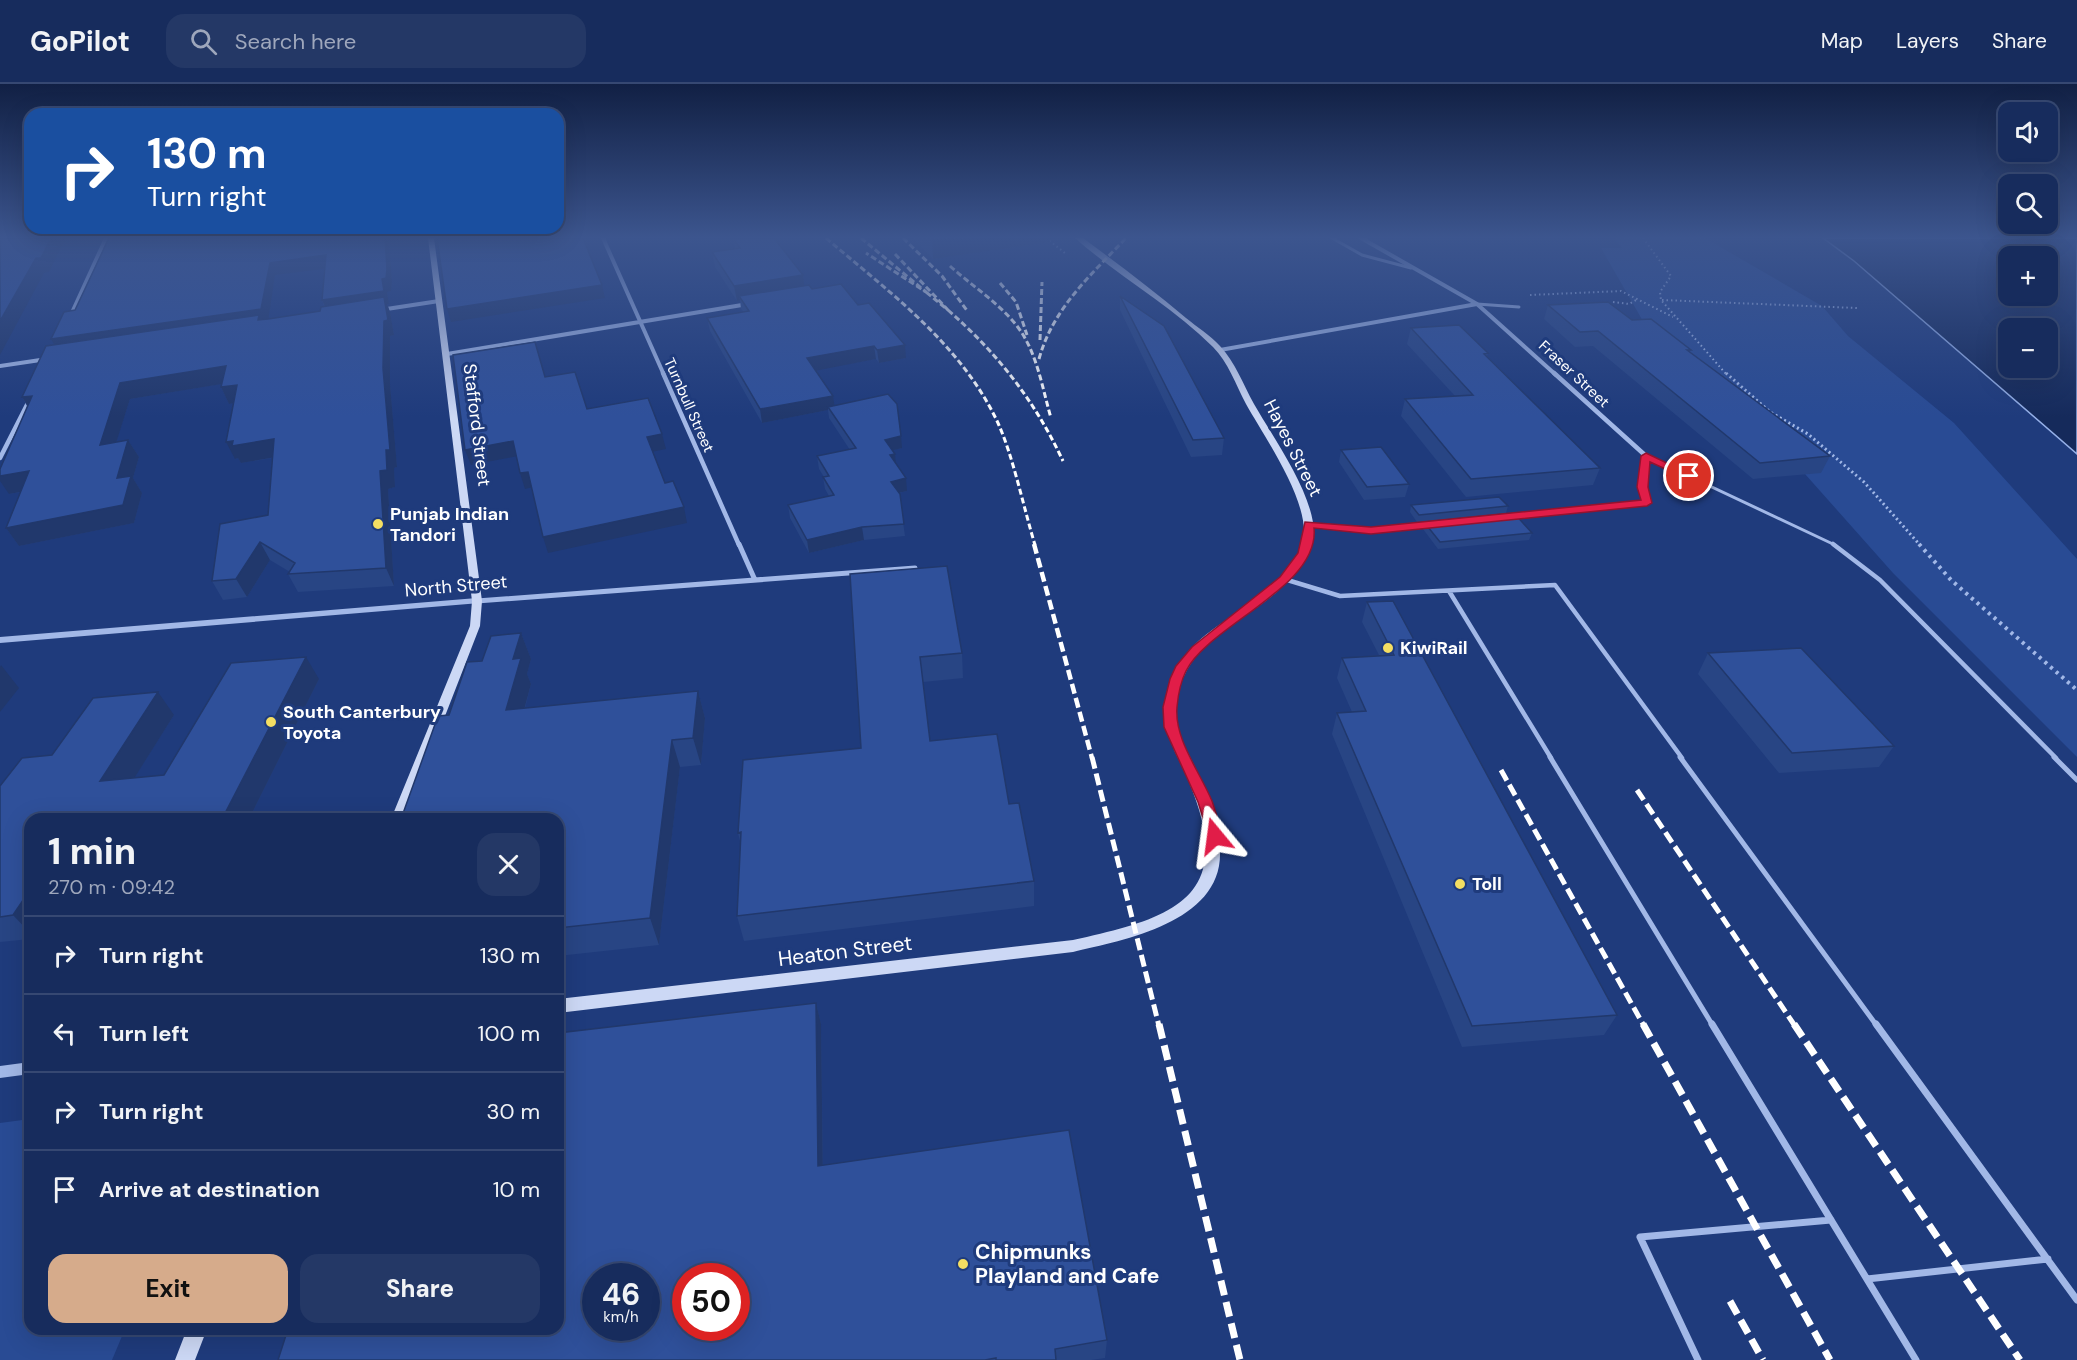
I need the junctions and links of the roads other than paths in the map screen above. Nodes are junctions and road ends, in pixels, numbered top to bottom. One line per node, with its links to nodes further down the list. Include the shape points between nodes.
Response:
1 (79, 298): 12 (street)
2 (439, 298): 6 (main road, Stafford Street)
3 (629, 298): 11 (street, Turnbull Street)
4 (1157, 298): 13 (main road, Hayes Street)
5 (1465, 298): 8 (street, Fraser Street)
6 (439, 301): 10 (street); 15 (main road, Stafford Street)
7 (753, 303): 11 (street)
8 (1476, 304): 9 (lane); 13 (street); 20 (street, Fraser Street)
9 (1519, 307)
10 (378, 310)
11 (639, 322): 15 (street); 27 (street, Turnbull Street)
12 (65, 328)
13 (1220, 350): 23 (main road, Hayes Street, via 1295,486)
14 (53, 353): 16 (street)
15 (447, 354): 29 (main road, Stafford Street)
16 (51, 359): 17 (street); 18 (street)
17 (0, 366)
18 (45, 369)
19 (35, 388): 21 (street)
20 (1646, 456): 22 (lane, via 1642,487 1647,503); 31 (lane, via 1841,548 1880,580)
21 (0, 458)
22 (1509, 517)
23 (1309, 524): 24 (lane, via 1371,530); 26 (main road, Hayes Street, via 1304,553)
24 (1429, 525)
25 (915, 568): 27 (street, North Street)
26 (1284, 579): 28 (lane, via 1340,597); 33 (main road, Hayes Street, via 1196,649 1180,669 1170,718 1179,749 1211,819 1215,836 1212,872 1191,900)
27 (755, 580): 29 (street, North Street)
28 (1449, 591): 37 (lane); 38 (lane, via 1555,585)
29 (477, 601): 30 (street, North Street); 32 (main road, Stafford Street, via 475,626)
30 (0, 640)
31 (2077, 780)
32 (400, 813)
33 (1137, 932): 34 (main road, Heaton Street, via 1073,946)
34 (564, 1005)
35 (24, 1069): 36 (street)
36 (0, 1072)
37 (1831, 1221): 39 (lane); 43 (lane, via 1640,1238)
38 (2048, 1259): 39 (lane); 40 (lane)
39 (1867, 1279): 44 (lane)
40 (2077, 1300)
41 (195, 1335): 42 (main road)
42 (185, 1360)
43 (1698, 1360)
44 (1916, 1360)

